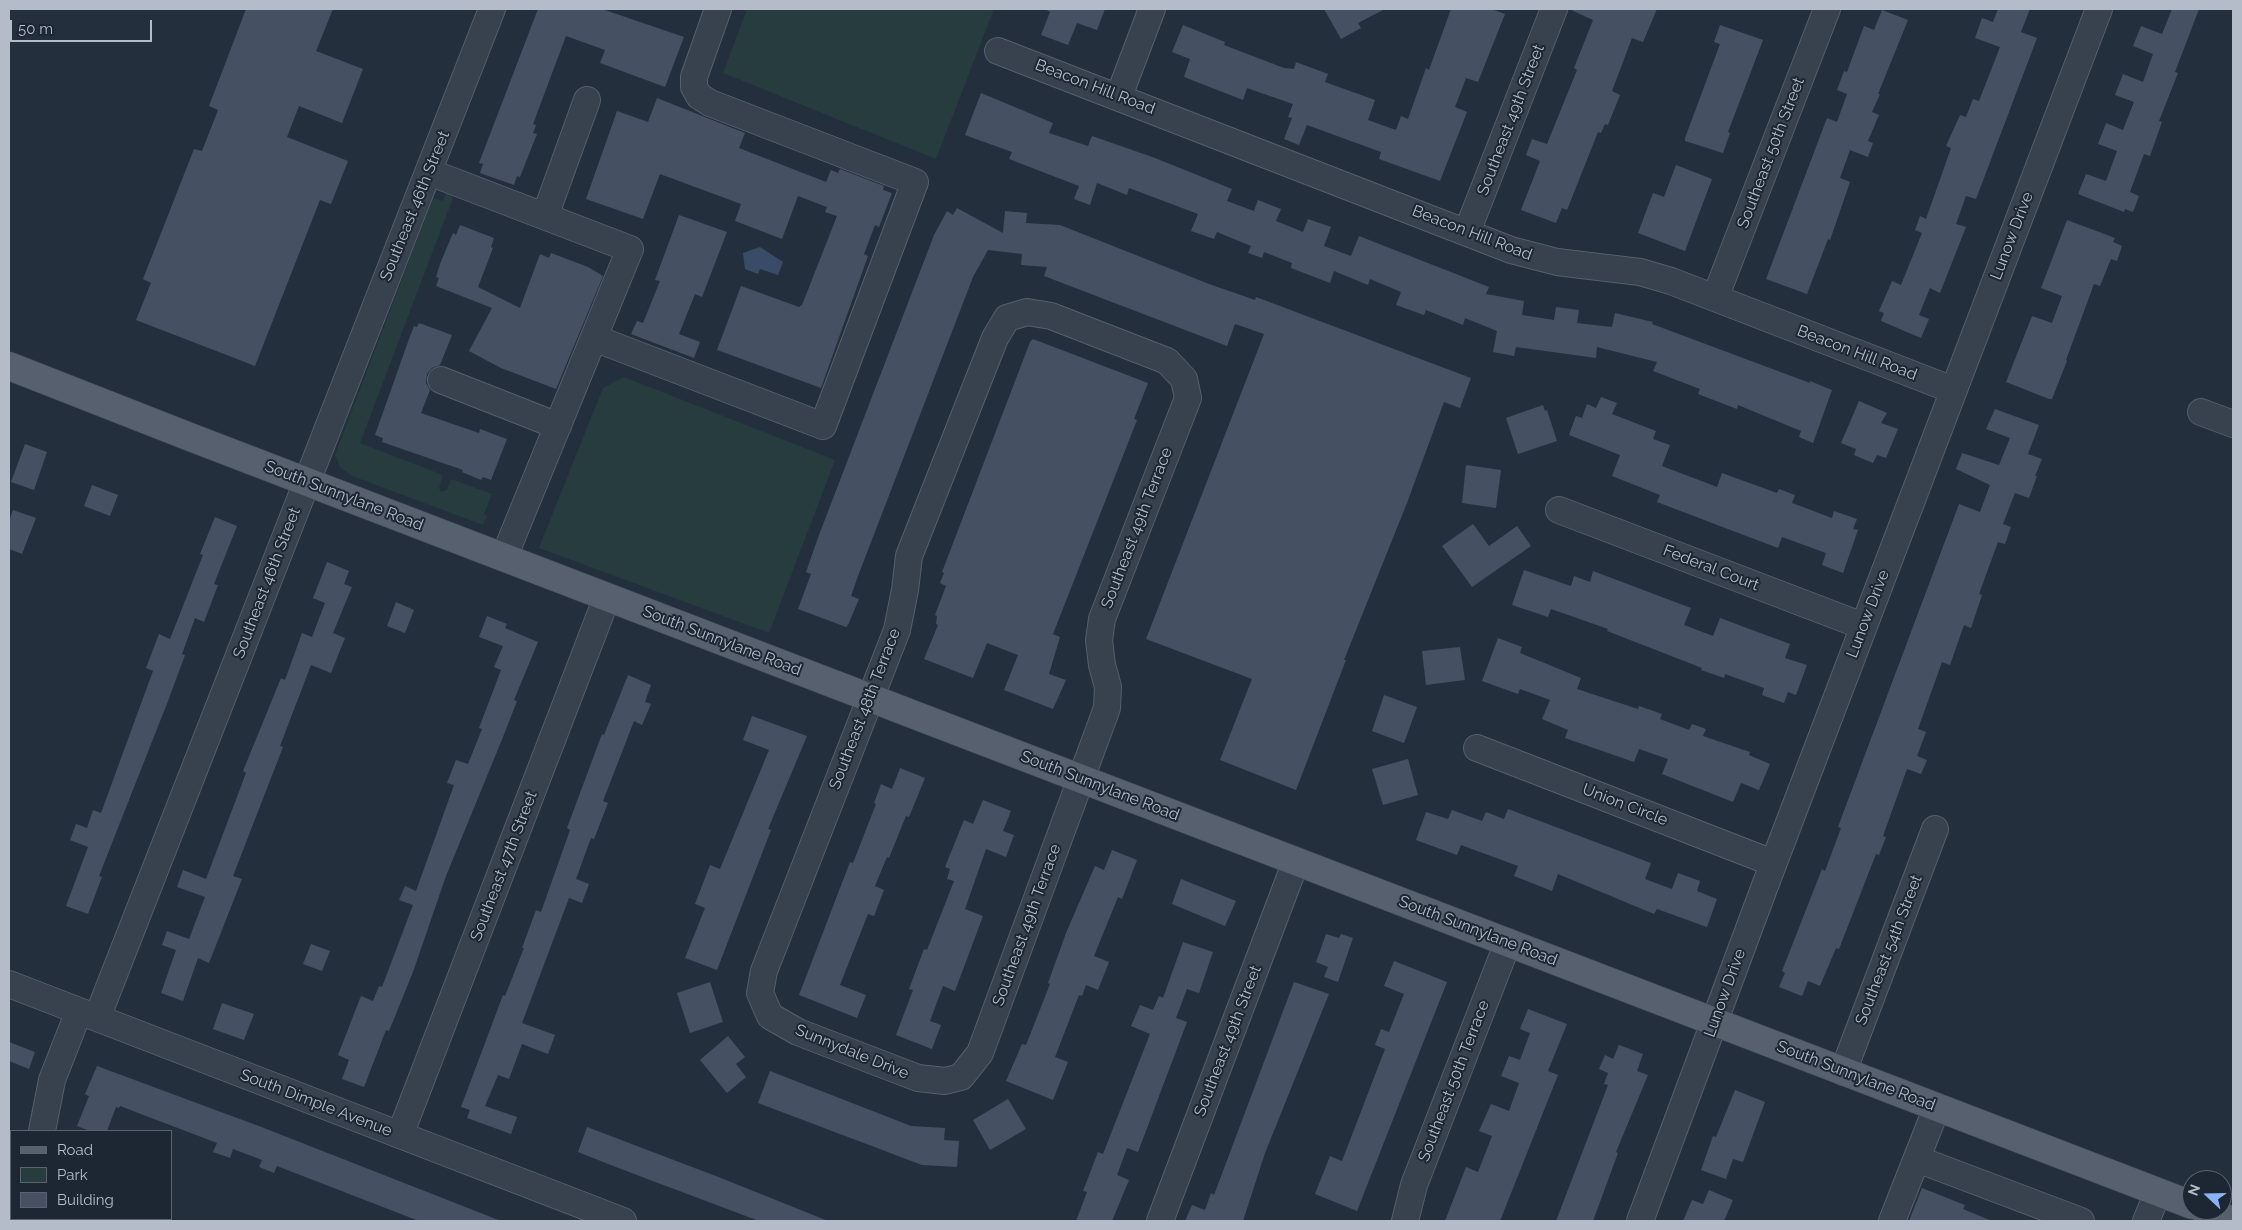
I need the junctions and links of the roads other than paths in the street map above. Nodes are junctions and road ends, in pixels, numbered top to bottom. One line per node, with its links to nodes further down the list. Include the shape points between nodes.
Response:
1 (492, 9): 10 (street, Southeast 46th Street)
2 (1152, 9): 8 (street)
3 (1554, 9): 12 (street, Southeast 49th Street)
4 (1827, 9): 13 (street, Southeast 50th Street)
5 (2099, 9): 18 (street, Lunow Drive)
6 (710, 11): 15 (street, via 694,77 694,87 699,96 915,182 823,426)
7 (998, 51): 8 (street, Beacon Hill Road)
8 (1119, 96): 12 (street, Beacon Hill Road)
9 (586, 100): 11 (street)
10 (429, 172): 11 (street); 22 (street, Southeast 46th Street)
11 (545, 216): 15 (street, via 630,249)
12 (1467, 232): 13 (street, Beacon Hill Road, via 1532,257 1640,272)
13 (1715, 298): 18 (street, Beacon Hill Road)
14 (1099, 335): 27 (street, Southeast 48th Terrace, via 1051,316 1026,312 1007,318 909,556 897,630); 29 (street, Southeast 49th Terrace, via 1167,361 1184,379 1188,398 1102,619 1099,640 1108,687 1107,708)
15 (594, 338): 21 (street)
16 (9, 366): 22 (main road, South Sunnylane Road)
17 (441, 380): 21 (street)
18 (1953, 390): 26 (street, Lunow Drive)
19 (2201, 412): 20 (street)
20 (2233, 424)
21 (558, 426): 24 (street)
22 (306, 482): 24 (main road, South Sunnylane Road); 36 (street, Southeast 46th Street)
23 (1559, 510): 26 (street, Federal Court)
24 (504, 557): 25 (main road, South Sunnylane Road)
25 (607, 596): 27 (main road, South Sunnylane Road); 42 (street, Southeast 47th Street)
26 (1863, 626): 32 (street, Lunow Drive)
27 (870, 698): 29 (main road, South Sunnylane Road); 35 (street, Southeast 48th Terrace, via 764,971)
28 (1477, 748): 32 (street, Union Circle)
29 (1082, 779): 31 (main road, South Sunnylane Road); 39 (street, Southeast 49th Terrace, via 980,1053)
30 (1935, 829): 38 (street, Southeast 54th Street)
31 (1296, 861): 33 (main road, South Sunnylane Road); 47 (street, Southeast 49th Street)
32 (1774, 863): 37 (street, Lunow Drive)
33 (1508, 942): 37 (main road, South Sunnylane Road); 48 (street, Southeast 50th Terrace, via 1414,1185)
34 (9, 984): 36 (street, South Dimple Avenue)
35 (760, 993): 39 (street, Sunnydale Drive, via 770,1016 798,1032 918,1078 945,1081)
36 (88, 1014): 41 (street, Southeast 46th Street, via 52,1080); 42 (street, South Dimple Avenue)
37 (1715, 1022): 38 (main road, South Sunnylane Road); 49 (street, Lunow Drive)
38 (1843, 1072): 40 (main road, South Sunnylane Road)
39 (962, 1077)
40 (1937, 1107): 43 (street); 44 (main road, South Sunnylane Road)
41 (42, 1130)
42 (400, 1136): 46 (street, South Dimple Avenue)
43 (1916, 1159): 50 (street); 51 (street)
44 (2158, 1192): 45 (main road, South Sunnylane Road); 52 (street)
45 (2182, 1202)
46 (623, 1221)
47 (1160, 1221)
48 (1405, 1221)
49 (1640, 1221)
50 (1892, 1221)
51 (2081, 1221)
52 (2146, 1221)

